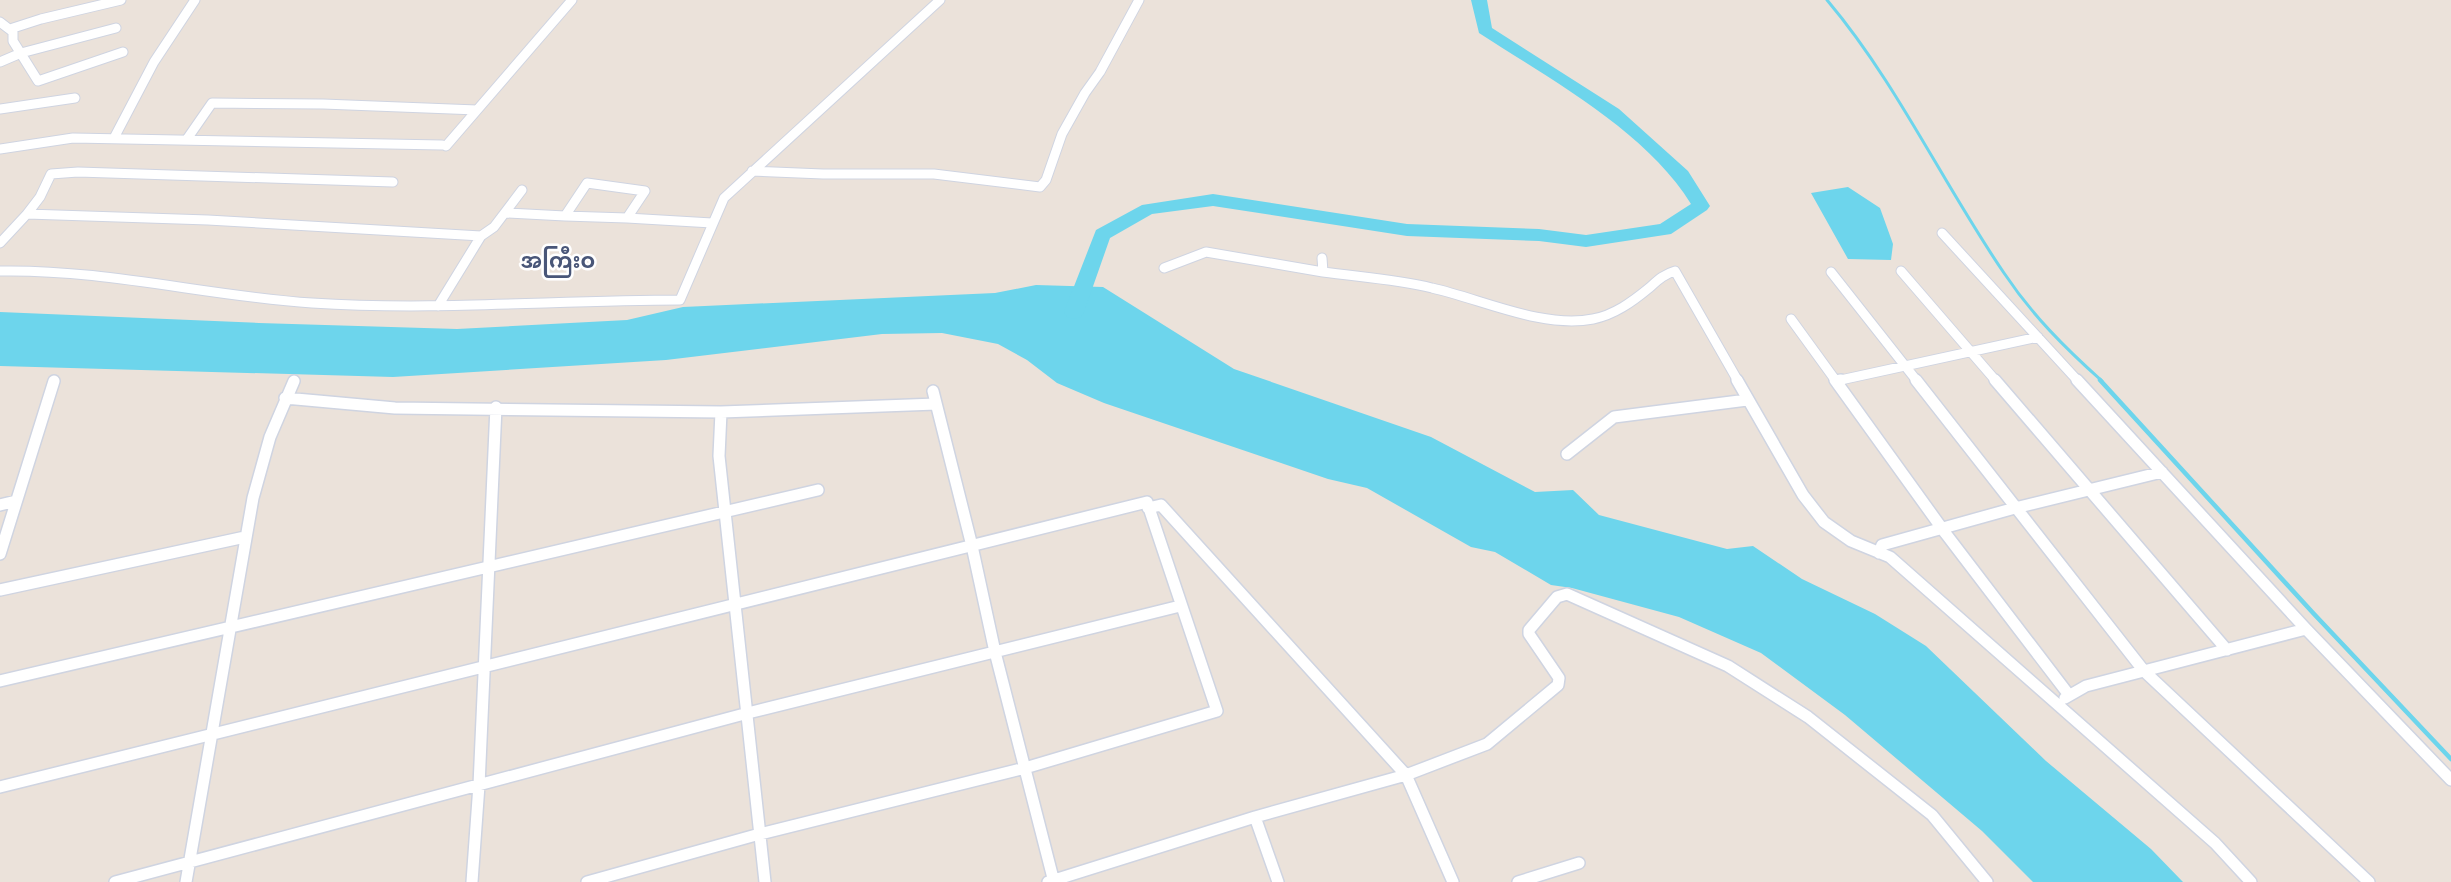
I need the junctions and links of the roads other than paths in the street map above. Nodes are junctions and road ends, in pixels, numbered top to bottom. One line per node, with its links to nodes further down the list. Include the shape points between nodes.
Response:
1 (121, 0): 8 (street)
2 (195, 0): 15 (street, via 154,62)
3 (572, 0): 14 (street)
4 (940, 0): 18 (street)
5 (1139, 0): 18 (street, via 1062,134 1040,187 934,174)
6 (0, 22): 8 (street)
7 (116, 28): 10 (street)
8 (10, 29): 10 (street)
9 (123, 52): 10 (street, via 38,81)
10 (21, 53): 11 (street)
11 (0, 62)
12 (75, 98): 13 (street)
13 (0, 109)
14 (477, 110): 16 (street, via 444,145); 16 (street, via 212,104)
15 (114, 138): 16 (street); 17 (street, via 73,138)
16 (187, 139)
17 (0, 149)
18 (752, 171): 25 (street, via 724,198)
19 (393, 182): 22 (street, via 69,172 51,174)
20 (522, 190): 21 (street)
21 (507, 213): 23 (street); 27 (street)
22 (27, 214): 27 (street); 28 (street)
23 (565, 216): 24 (street); 24 (street, via 587,183 645,191)
24 (627, 218): 25 (street)
25 (712, 223): 35 (street, via 680,300)
26 (1942, 233): 37 (street)
27 (481, 236): 35 (street)
28 (0, 243)
29 (1322, 258): 33 (street)
30 (1164, 268): 33 (street, via 1206,252)
31 (0, 271): 35 (street, via 124,278 273,299)
32 (1901, 271): 38 (street)
33 (1323, 272): 45 (street, via 1445,290 1513,311 1592,320 1620,311 1667,273 1675,271)
34 (1831, 272): 39 (street)
35 (438, 306)
36 (1791, 319): 42 (street)
37 (2038, 337): 38 (street); 50 (street)
38 (1971, 352): 39 (street); 51 (street)
39 (1903, 366): 42 (street); 56 (street)
40 (54, 381): 53 (street)
41 (294, 381): 44 (street)
42 (1836, 381): 58 (street)
43 (933, 391): 46 (street)
44 (285, 398): 47 (street, via 395,408); 59 (street, via 260,469)
45 (1747, 400): 49 (street, via 1614,417); 61 (street, via 1803,495 1824,522 1851,541)
46 (936, 404): 48 (street); 60 (street)
47 (496, 407): 48 (street); 63 (street)
48 (721, 412): 57 (street, via 719,456)
49 (1567, 454)
50 (2162, 472): 51 (street); 68 (street)
51 (2089, 489): 56 (street); 69 (street)
52 (818, 490): 57 (street)
53 (16, 501): 54 (street); 62 (street)
54 (0, 505)
55 (1148, 508): 60 (street, via 1147,502); 66 (street); 79 (street, via 1161,505)
56 (2015, 508): 58 (street); 72 (street)
57 (725, 512): 63 (street); 65 (street)
58 (1942, 528): 61 (street, via 1882,545); 74 (street)
59 (245, 537): 64 (street); 67 (street)
60 (972, 546): 65 (street); 70 (street)
61 (1880, 553): 75 (street, via 1890,557)
62 (0, 554)
63 (489, 567): 67 (street); 71 (street)
64 (0, 590)
65 (735, 605): 71 (street); 76 (street)
66 (1180, 606): 70 (street); 78 (street, via 1217,711)
67 (230, 628): 73 (street); 77 (street)
68 (2306, 629): 69 (street); 80 (street)
69 (2227, 650): 72 (street)
70 (995, 652): 76 (street); 78 (street)
71 (484, 667): 77 (street); 81 (street)
72 (2144, 671): 74 (street, via 2086,686); 98 (street)
73 (0, 681)
74 (2069, 695): 75 (street)
75 (2057, 702): 97 (street, via 2215,843)
76 (747, 713): 81 (street); 84 (street)
77 (212, 735): 82 (street); 85 (street)
78 (1025, 768): 84 (street); 87 (street)
79 (1406, 775): 83 (street); 94 (street); 96 (street, via 1487,744 1558,685 1559,678 1529,630 1557,597 1567,594 1728,666 1808,717 1932,815)
80 (2451, 780)
81 (479, 785): 85 (street); 90 (street)
82 (0, 787)
83 (1255, 817): 87 (street); 93 (street)
84 (759, 834): 91 (street); 92 (street)
85 (190, 862): 88 (street); 89 (street)
86 (1579, 863): 95 (street)
87 (1052, 881)
88 (115, 882)
89 (186, 882)
90 (472, 882)
91 (587, 882)
92 (765, 882)
93 (1278, 882)
94 (1453, 882)
95 (1518, 882)
96 (1987, 882)
97 (2252, 882)
98 (2369, 882)

